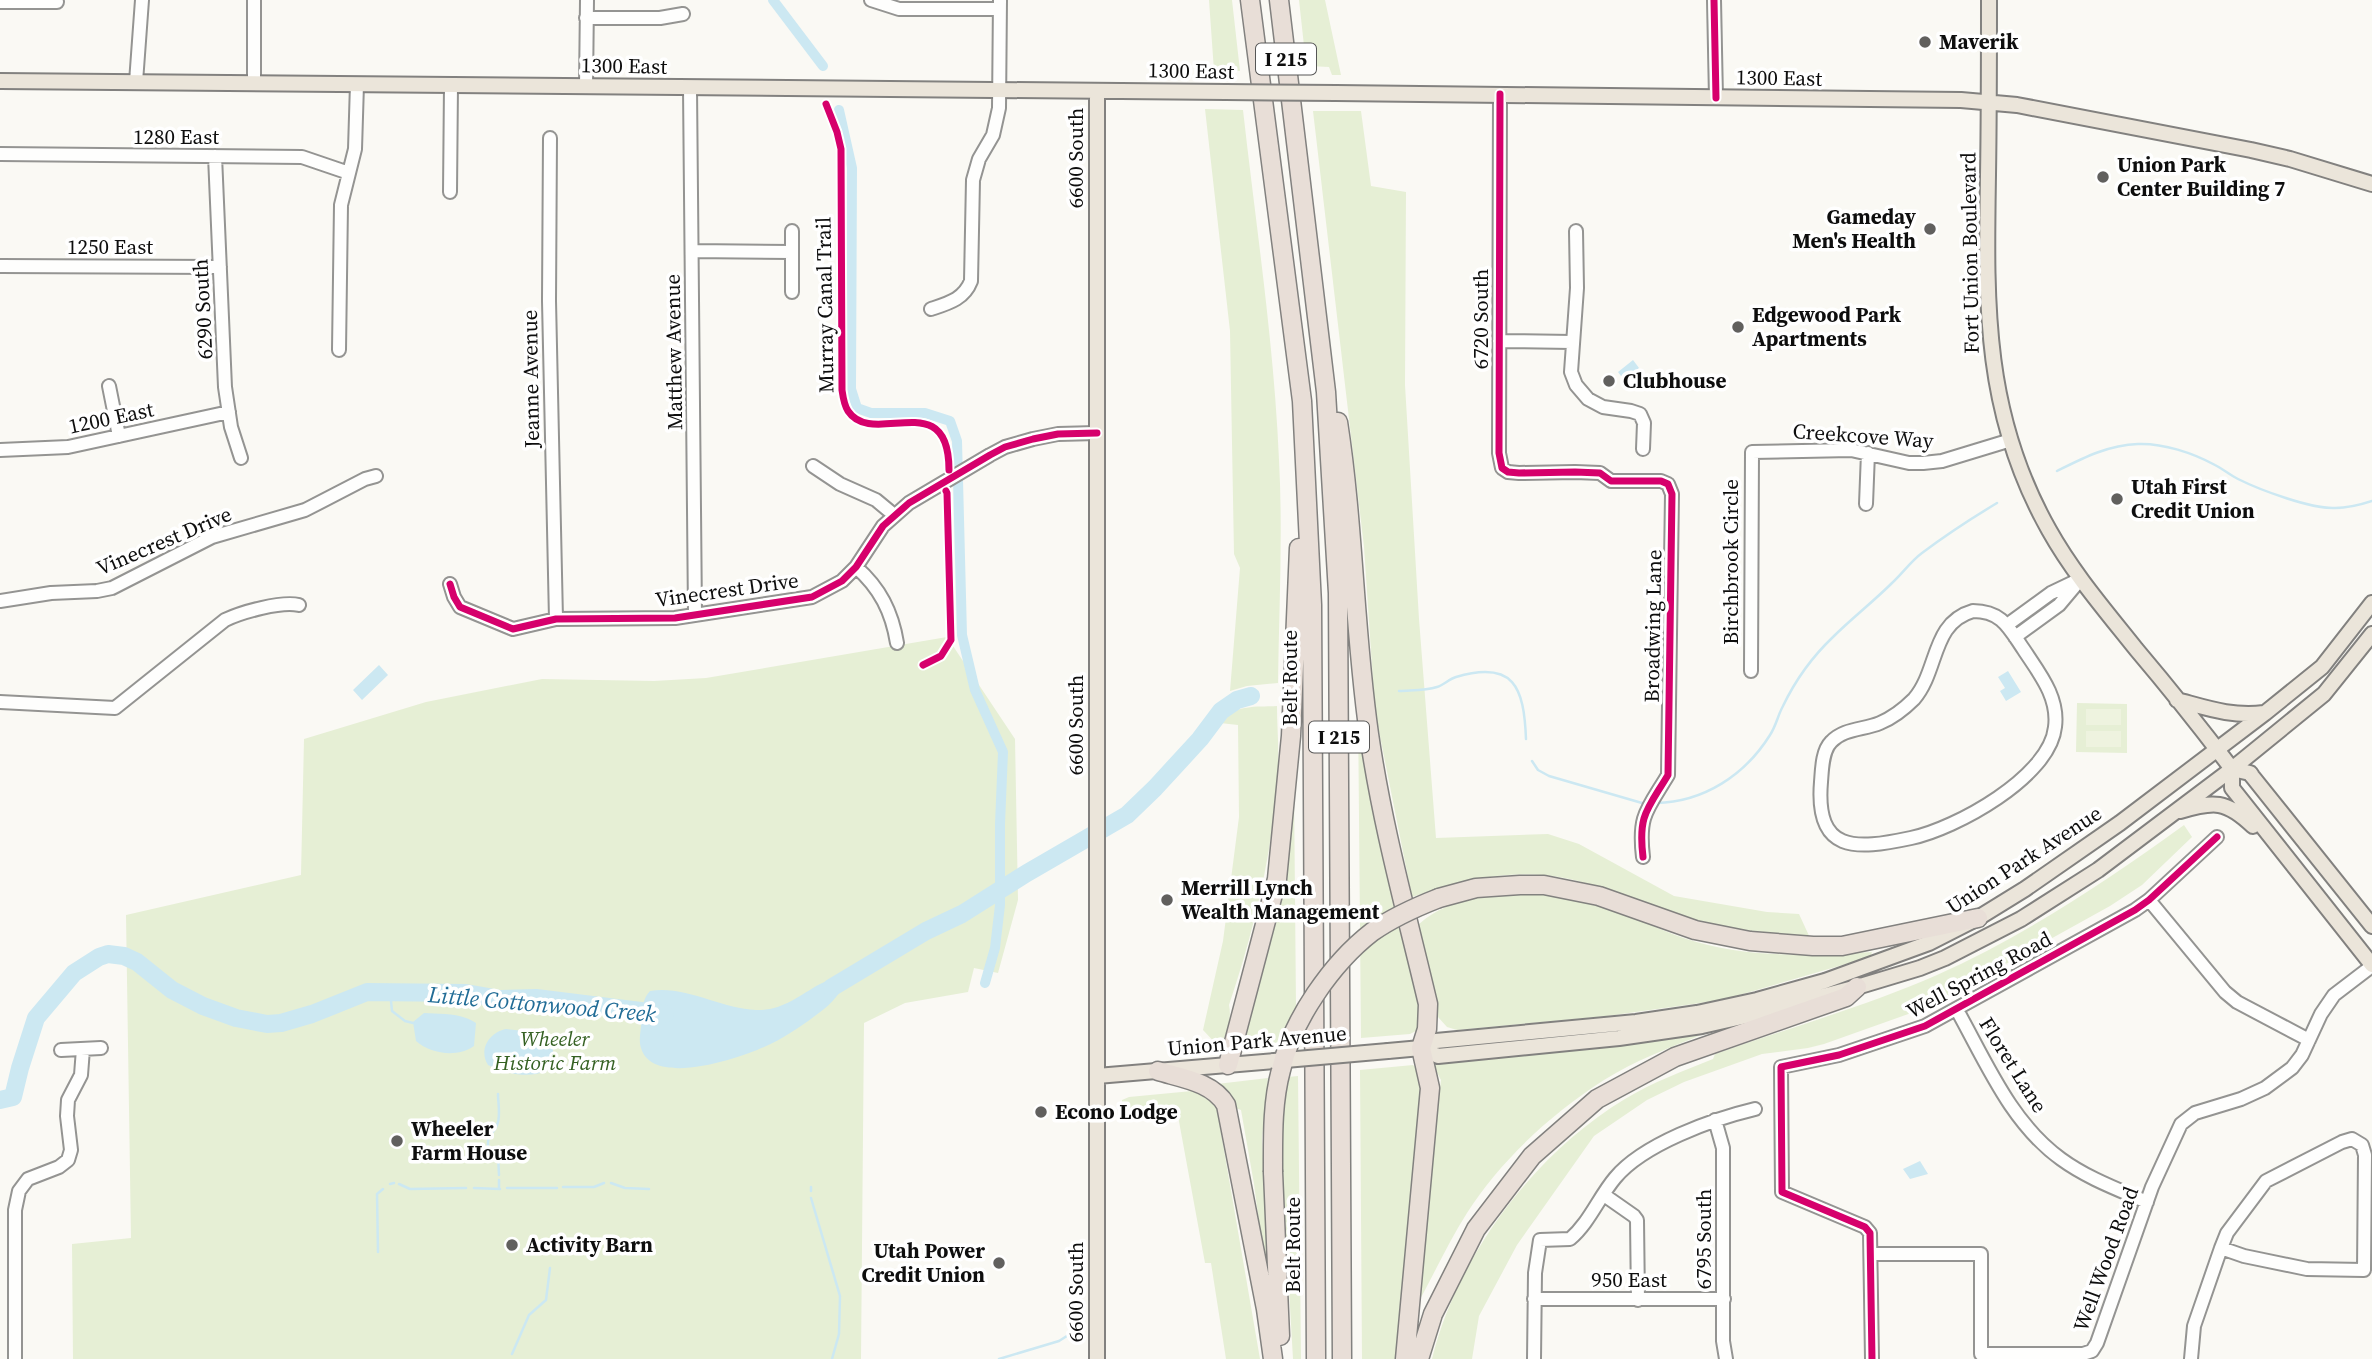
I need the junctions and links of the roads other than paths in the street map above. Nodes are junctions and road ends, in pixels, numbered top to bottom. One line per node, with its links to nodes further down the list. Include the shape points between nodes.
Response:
1 (142, 0): 15 (street)
2 (254, 0): 16 (street)
3 (586, 0): 13 (street)
4 (871, 0): 11 (street, via 899,9)
5 (1250, 0): 48 (highway, Belt Route / I 215)
6 (1279, 0): 26 (highway, I 215)
7 (1714, 0): 24 (street)
8 (1989, 0): 25 (main road, Fort Union Boulevard)
9 (0, 2): 10 (street)
10 (57, 2)
11 (1000, 5): 21 (street)
12 (683, 15): 13 (street)
13 (586, 18): 19 (street)
14 (0, 81): 15 (main road, 1300 East)
15 (136, 82): 16 (main road, 1300 East)
16 (254, 84): 17 (main road, 1300 East)
17 (357, 85): 18 (main road, 1300 East); 30 (street, via 356,141)
18 (451, 85): 19 (main road, 1300 East); 32 (street)
19 (586, 87): 20 (main road, 1300 East)
20 (690, 88): 21 (main road, 1300 East); 35 (street, Matthew Avenue)
21 (1000, 90): 22 (main road, 1300 East); 40 (street, via 996,125 973,180 970,285 958,299)
22 (1097, 91): 23 (main road, 1300 East, bridge); 46 (main road, 6600 South)
23 (1500, 94): 24 (main road, 1300 East); 41 (street, 6720 South)
24 (1716, 98): 25 (main road, 1300 East)
25 (1989, 102): 31 (main road, 1300 East, via 2261,152); 49 (main road, Fort Union Boulevard, via 1989,330 1997,389)
26 (1293, 118): 90 (highway, via 1346,475 1369,735 1428,1004); 110 (highway, I 215, via 1326,392 1338,593)
27 (550, 138): 67 (street, Jeanne Avenue)
28 (0, 155): 29 (street, 1280 East)
29 (215, 156): 30 (street, 1280 East, via 302,157); 38 (street, 6290 South)
30 (349, 173): 43 (street, via 340,212)
31 (2372, 184)
32 (450, 192)
33 (792, 231): 36 (street)
34 (1576, 231): 42 (street)
35 (692, 251): 36 (street); 66 (street, Matthew Avenue)
36 (792, 252): 39 (street)
37 (0, 266): 38 (street, 1250 East)
38 (220, 267): 45 (street, 6290 South)
39 (792, 292)
40 (931, 309)
41 (1499, 341): 42 (street); 56 (street, 6720 South, via 1502,468 1519,473)
42 (1572, 342): 50 (street, via 1571,372 1576,385 1603,407 1640,414)
43 (339, 350)
44 (109, 386): 47 (street)
45 (229, 412): 47 (street, 1200 East); 54 (street, 6290 South)
46 (1097, 433): 59 (street, Vinecrest Drive, via 1058,434 1005,447); 95 (main road, 6600 South)
47 (119, 436): 51 (street, 1200 East, via 61,448)
48 (1304, 440): 93 (highway, via 1291,736 1277,879); 109 (highway, Belt Route / I 215, via 1312,606)
49 (2011, 440): 53 (street, Creekcove Way, via 1923,463); 61 (main road, Fort Union Boulevard, via 2047,527)
50 (1643, 449)
51 (0, 450)
52 (1752, 452): 53 (street, Creekcove Way); 72 (street, Birchbrook Circle)
53 (1868, 453): 58 (street)
54 (241, 458)
55 (813, 467): 59 (street, via 876,500)
56 (1575, 472): 81 (street, Broadwing Lane, via 1600,473 1611,481 1661,481 1672,494 1668,775 1644,815 1640,832)
57 (376, 476): 63 (street, Vinecrest Drive, via 305,510 212,537 112,588)
58 (1866, 504)
59 (894, 515): 60 (street, Vinecrest Drive)
60 (856, 567): 66 (street, Vinecrest Drive, via 812,597); 71 (street, via 880,592)
61 (2080, 580): 68 (street, via 2051,593); 70 (street, via 2059,605); 73 (main road, Fort Union Boulevard)
62 (450, 584): 67 (street, Vinecrest Drive, via 460,607 508,628)
63 (0, 601)
64 (2372, 603): 75 (main road, Union Park Avenue, via 2322,667)
65 (299, 606): 74 (street, via 282,605 225,620 115,708)
66 (695, 615): 67 (street, Vinecrest Drive)
67 (556, 619)
68 (2007, 625): 70 (street); 70 (street, via 1990,612 1962,614 1945,628 1913,699 1880,723 1831,741 1826,748 1819,801 1829,832 1848,844 1862,846 1913,838 1967,817 2028,772 2053,737 2055,713 2048,685)
69 (2372, 634): 77 (main road, Union Park Avenue, via 2324,694)
70 (2015, 637)
71 (897, 643)
72 (1751, 671)
73 (2177, 700): 75 (main road, via 2223,713); 76 (main road, Fort Union Boulevard)
74 (0, 702)
75 (2265, 713): 76 (main road, Union Park Avenue)
76 (2217, 750): 77 (main road, Fort Union Boulevard); 83 (main road, Union Park Avenue, via 2120,823)
77 (2232, 769): 78 (main road, Union Park Avenue); 80 (main road, Fort Union Boulevard, via 2232,788); 84 (main road, Fort Union Boulevard, via 2252,776)
78 (2172, 813): 80 (main road, via 2220,804 2235,810); 86 (main road, Union Park Avenue, via 2098,870 2021,919 1920,968)
79 (2217, 836): 82 (street, Well Spring Road)
80 (2274, 842): 85 (main road, Fort Union Boulevard)
81 (1643, 857)
82 (2149, 900): 87 (street, Well Spring Road); 88 (street, via 2225,992)
83 (1978, 918): 90 (main road, Union Park Avenue, via 1889,959 1757,1000 1667,1018 1436,1041); 108 (highway, bridge, via 1842,946 1813,946 1750,941 1695,930 1599,896 1544,886 1488,887 1413,908 1373,932 1333,972 1306,1011 1279,1078 1273,1172)
84 (2372, 926)
85 (2372, 966): 88 (street, Well Wood Road, via 2334,995)
86 (1857, 987): 90 (main road, Union Park Avenue, via 1732,1020 1646,1035 1438,1056); 112 (highway, via 1846,997 1675,1057 1597,1099 1532,1156 1476,1229 1433,1314)
87 (1957, 1010): 99 (street, Floret Lane, via 2017,1115 2041,1140 2090,1178); 101 (street, Well Spring Road, via 1916,1030 1818,1061 1781,1067 1782,1192 1865,1227)
88 (2309, 1040): 99 (street, Well Wood Road, via 2292,1068 2279,1079 2195,1113 2181,1124)
89 (101, 1048): 91 (street)
90 (1421, 1048): 93 (main road, Union Park Avenue, bridge); 111 (highway, via 1430,1088)
91 (83, 1049): 92 (street); 105 (street, via 81,1074 68,1100 68,1160 28,1179 19,1191 15,1210)
92 (61, 1050)
93 (1228, 1065): 94 (main road, Union Park Avenue)
94 (1158, 1071): 95 (main road, Union Park Avenue); 107 (highway, via 1198,1083 1221,1096 1226,1105)
95 (1097, 1076): 106 (main road, 6600 South)
96 (1755, 1109): 97 (street)
97 (1715, 1120): 98 (street, via 1659,1145 1628,1165); 103 (street, 6795 South, via 1723,1148)
98 (1604, 1195): 102 (street, via 1570,1239 1540,1240); 104 (street, via 1637,1220)
99 (2147, 1202): 101 (street, Well Wood Road, via 2097,1343 2088,1353 1981,1354 1981,1254)
100 (2221, 1248): 100 (street, via 2307,1269 2364,1270 2362,1145 2352,1139 2342,1142 2266,1181); 116 (street, via 2194,1326)
101 (1872, 1254): 115 (street, Well Spring Road)
102 (1534, 1299): 104 (street, 950 East); 113 (street)
103 (1724, 1299): 104 (street, 950 East); 114 (street, 6795 South)
104 (1638, 1300)
105 (15, 1359)
106 (1097, 1359)
107 (1273, 1359)
108 (1281, 1359)
109 (1316, 1359)
110 (1342, 1359)
111 (1405, 1359)
112 (1419, 1359)
113 (1534, 1359)
114 (1726, 1359)
115 (1872, 1359)
116 (2191, 1359)

